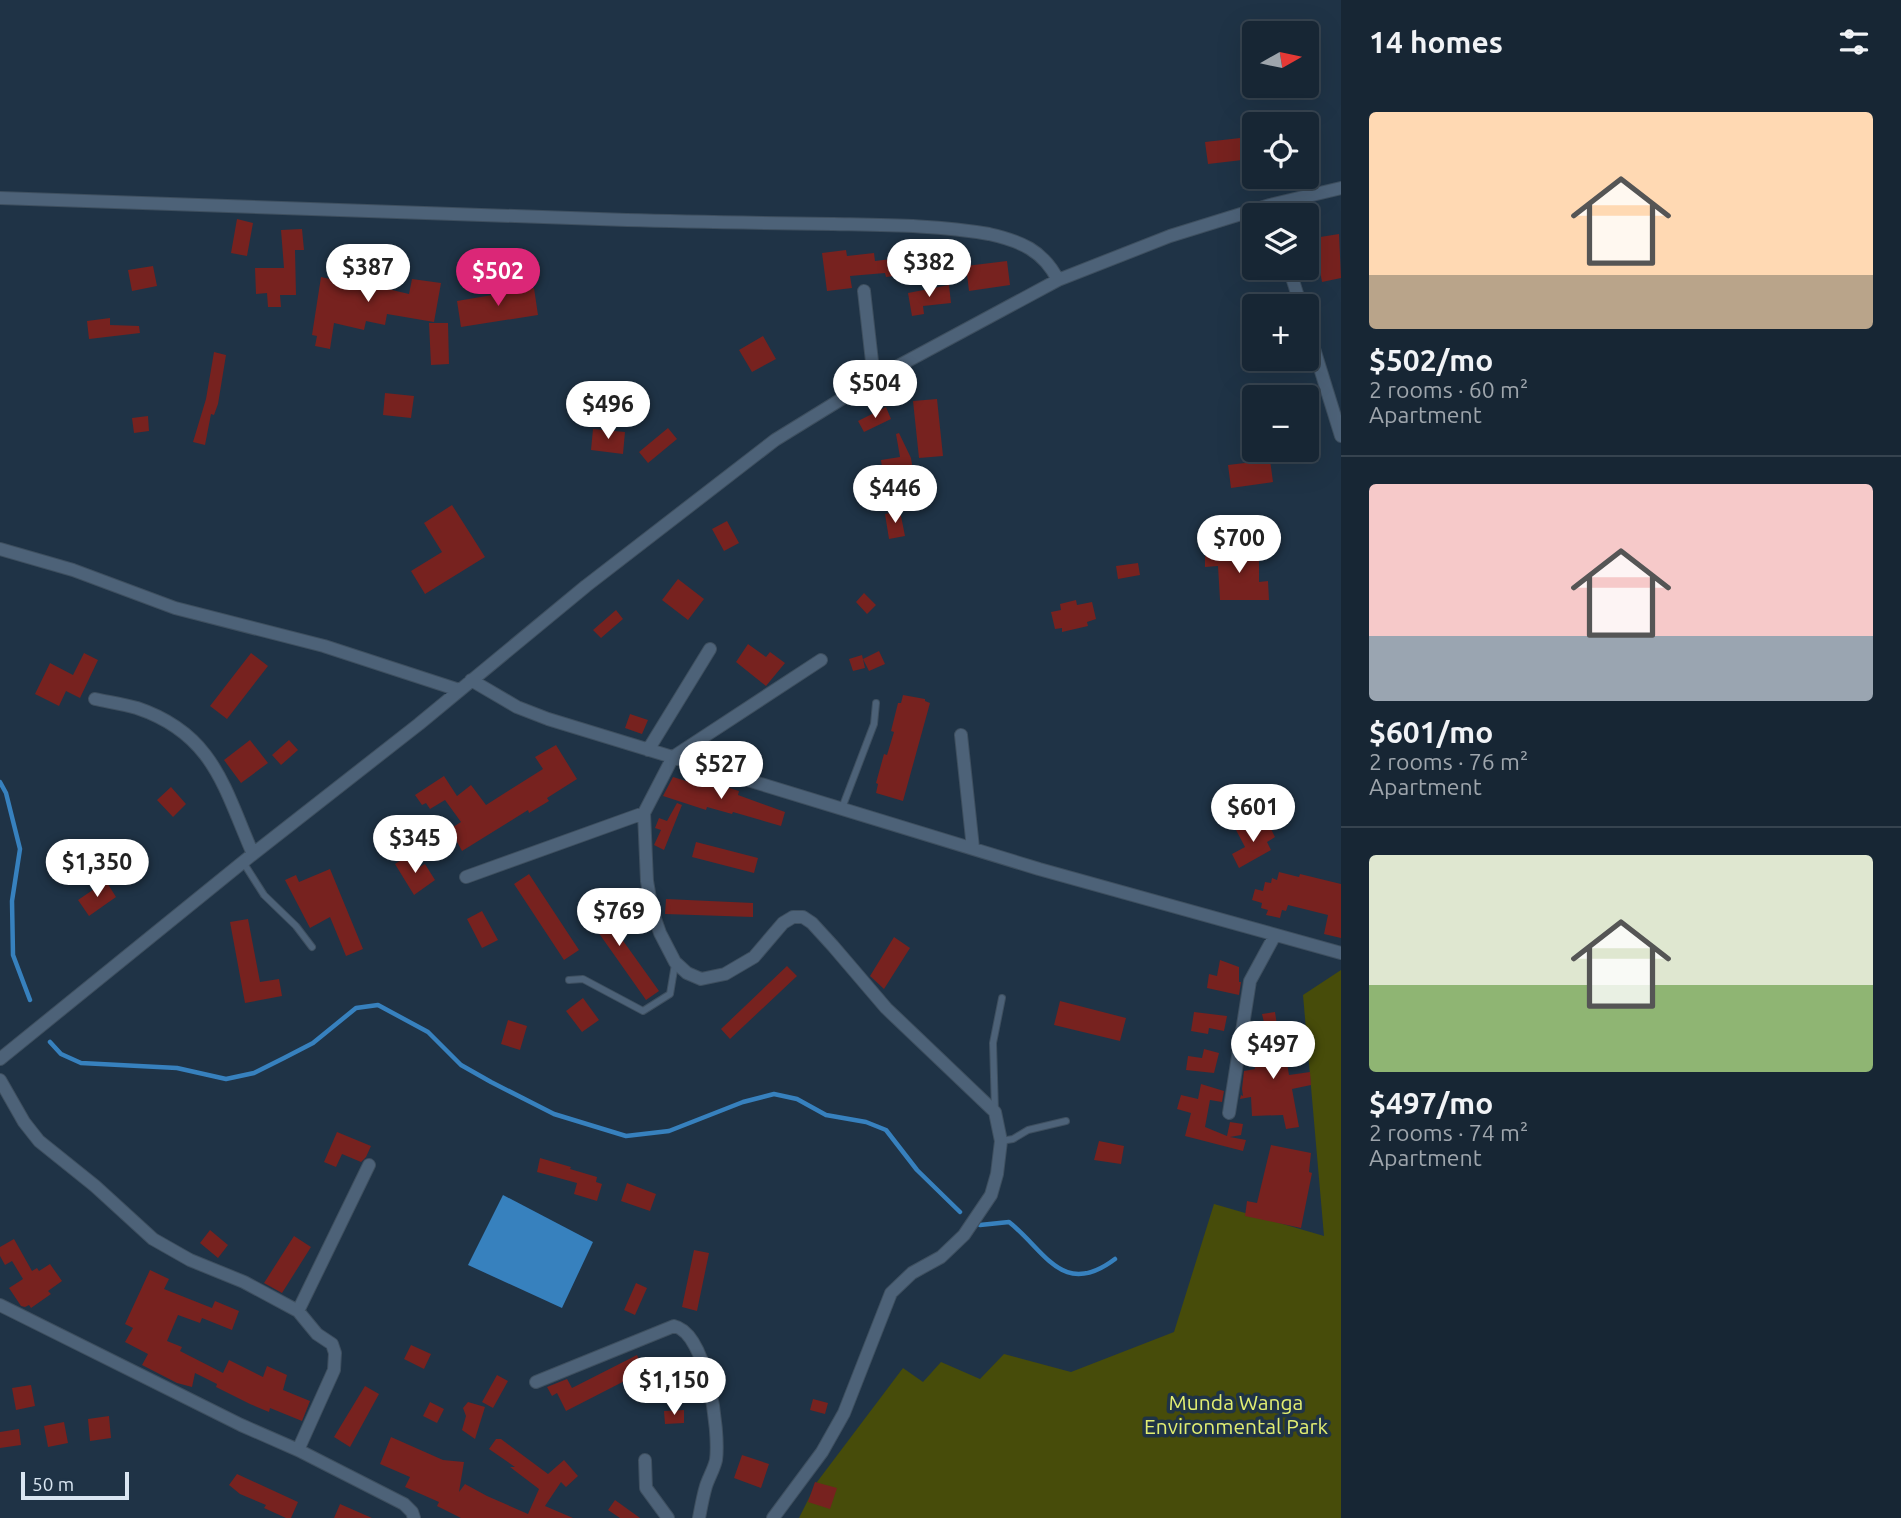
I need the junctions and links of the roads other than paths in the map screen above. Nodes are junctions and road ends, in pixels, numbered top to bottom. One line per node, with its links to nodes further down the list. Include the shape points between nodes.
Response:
1 (1341, 188): 3 (street)
2 (0, 198): 5 (street, via 887,225 1009,239 1043,256)
3 (1294, 203)
4 (1242, 218): 5 (street, via 1170,236)
5 (1058, 280): 8 (street)
6 (864, 291): 8 (street)
7 (1319, 365): 9 (street)
8 (874, 379): 13 (street, via 775,440)
9 (1341, 436)
10 (0, 549): 14 (street, via 175,608 324,646)
11 (710, 649): 18 (street)
12 (821, 660): 19 (street)
13 (471, 680): 14 (street); 18 (street, via 517,707)
14 (459, 690): 23 (street)
15 (95, 699): 23 (street, via 160,718 204,750)
16 (876, 703): 20 (lane, via 874,724)
17 (961, 735): 22 (street)
18 (648, 750): 19 (street)
19 (673, 757): 20 (street); 21 (street)
20 (842, 808): 22 (street)
21 (644, 813): 24 (street); 28 (street, via 652,910)
22 (973, 848): 25 (street)
23 (248, 858): 26 (lane, via 264,895); 31 (street)
24 (466, 877)
25 (1275, 936): 27 (street); 34 (street, via 1250,981)
26 (312, 947)
27 (1341, 953)
28 (675, 962): 29 (lane, via 670,994 643,1011 583,979); 33 (street, via 701,979 725,974 754,957 783,923 803,917 887,1008)
29 (569, 980)
30 (1002, 998): 33 (lane, via 993,1043)
31 (2, 1054)
32 (0, 1080): 39 (street, via 39,1141 153,1240)
33 (995, 1112): 36 (street)
34 (1229, 1113)
35 (1066, 1121): 36 (lane)
36 (1001, 1141): 46 (street, via 991,1195 964,1235 891,1293 844,1413 822,1452)
37 (369, 1165): 39 (street)
38 (0, 1305): 41 (street)
39 (298, 1311): 41 (street, via 332,1344 335,1353 334,1370)
40 (536, 1381): 45 (street, via 674,1326 683,1328 705,1372 717,1432 715,1463)
41 (298, 1450): 43 (street, via 404,1504)
42 (645, 1460): 44 (street, via 646,1488)
43 (414, 1518)
44 (668, 1518)
45 (699, 1518)
46 (773, 1518)

